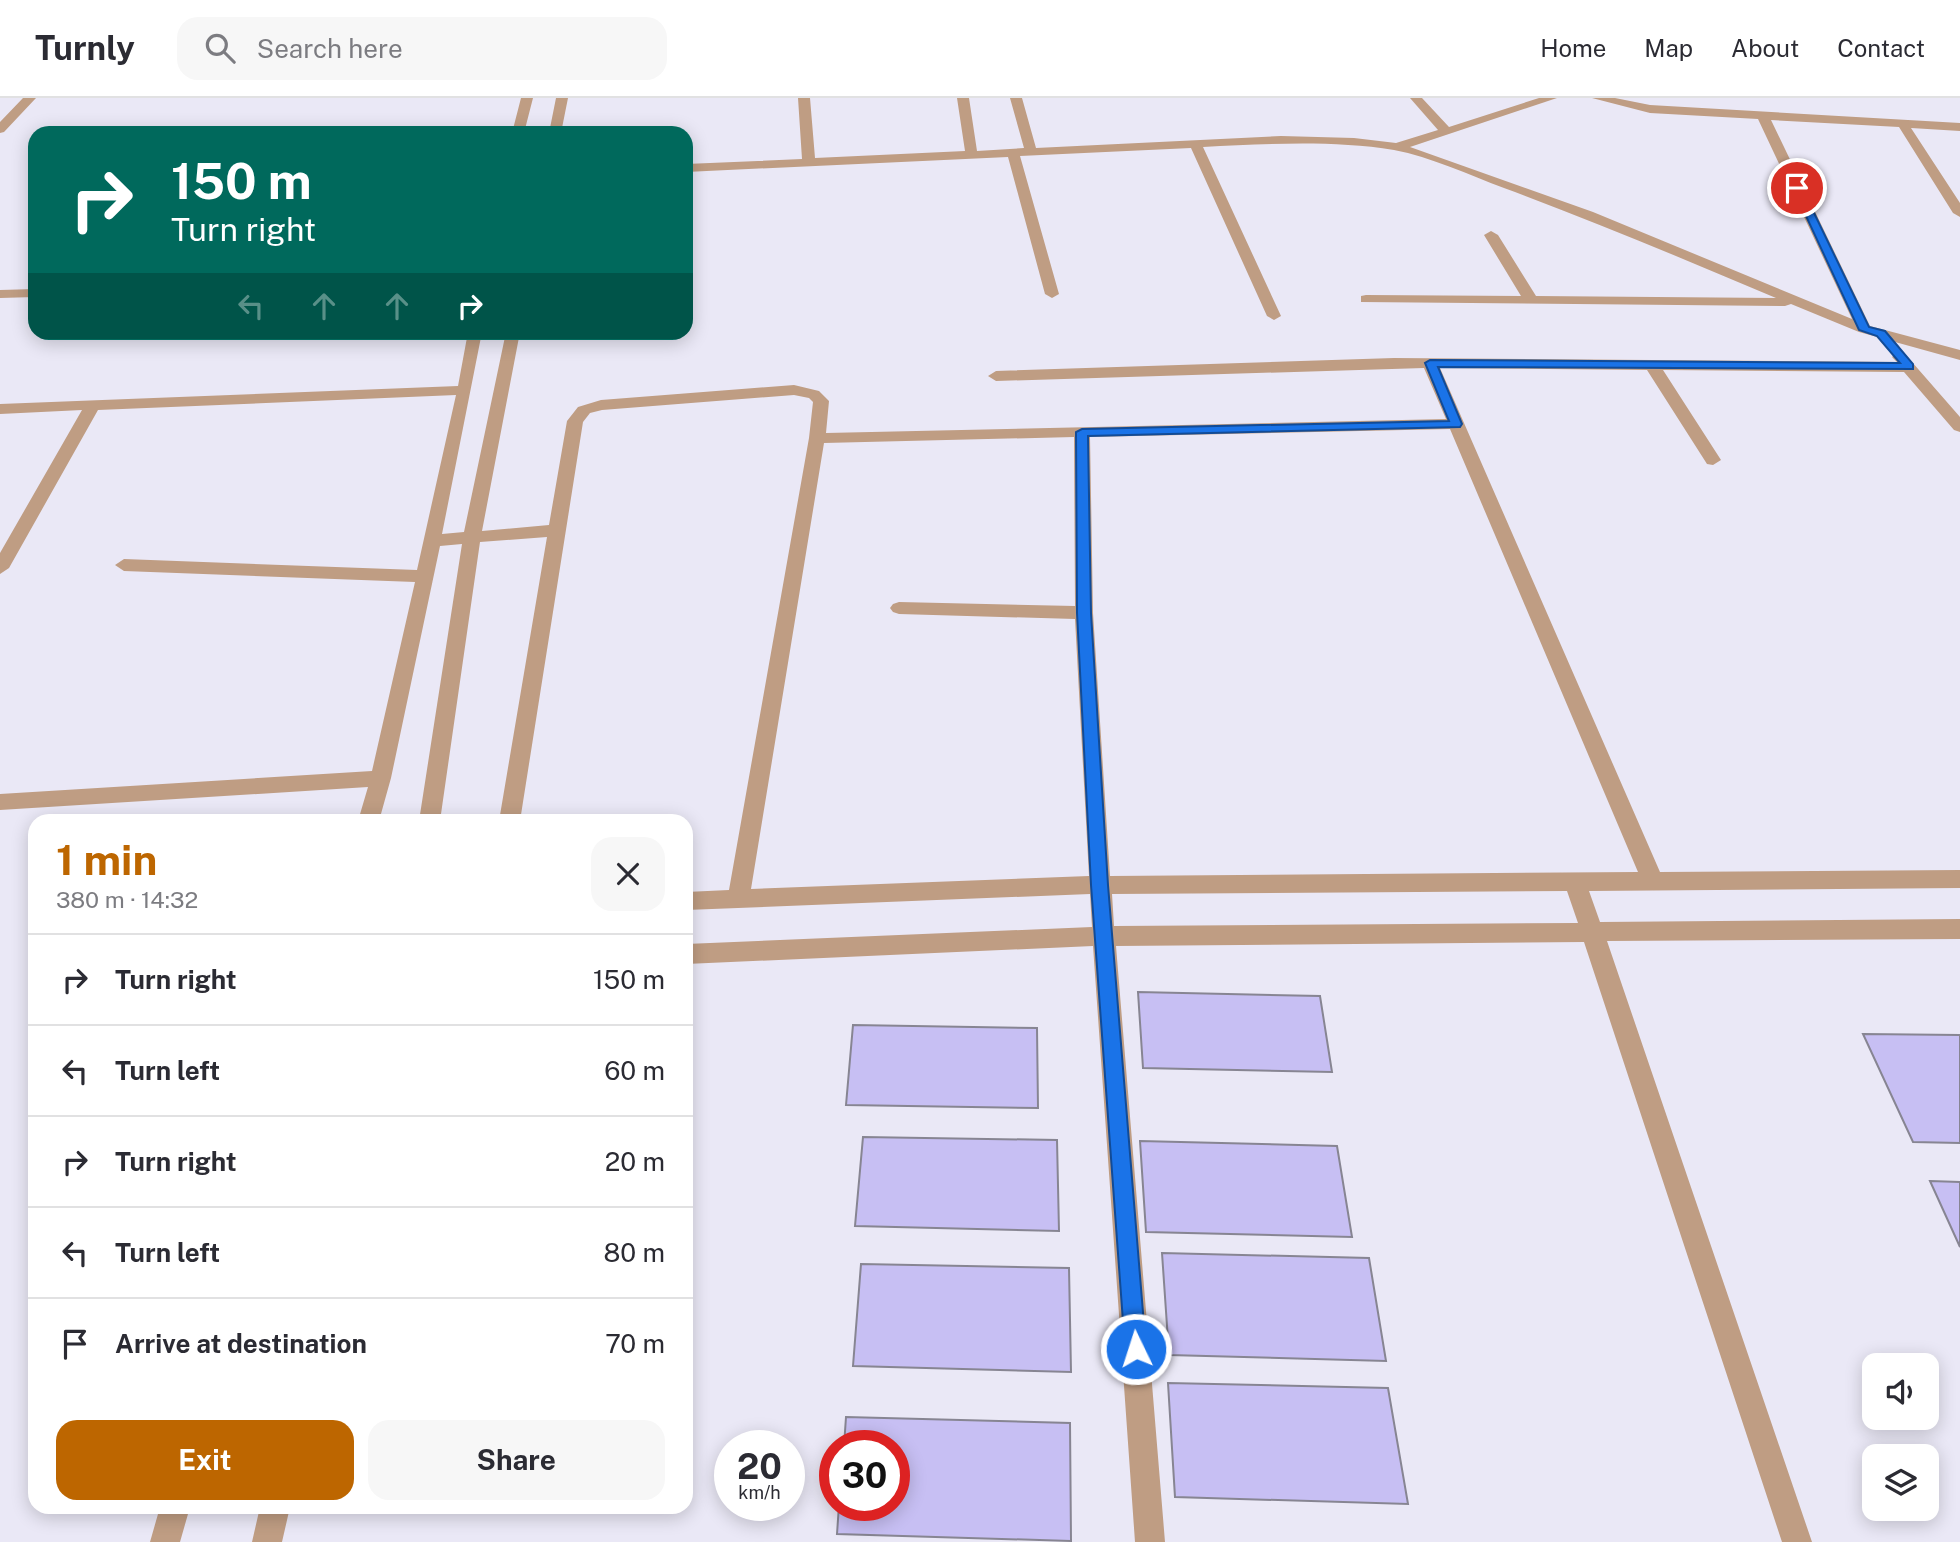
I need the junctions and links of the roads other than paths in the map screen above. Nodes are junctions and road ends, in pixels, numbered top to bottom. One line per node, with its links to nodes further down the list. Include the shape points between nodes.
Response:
1 (30, 98): 15 (street)
2 (527, 98): 12 (street)
3 (562, 98): 13 (street)
4 (804, 98): 22 (street)
5 (963, 98): 21 (street)
6 (1016, 98): 19 (street)
7 (1416, 98): 16 (street)
8 (1551, 98): 16 (street)
9 (1598, 98): 10 (street, via 1650,109)
10 (1764, 118): 11 (street); 33 (street)
11 (1903, 124): 14 (street); 24 (street)
12 (520, 126)
13 (556, 126)
14 (1960, 127)
15 (0, 129)
16 (1446, 131): 18 (street)
17 (1195, 144): 18 (street, via 1281,140); 19 (street); 32 (street)
18 (1397, 146): 31 (street, via 1588,215)
19 (1031, 152): 20 (street)
20 (1013, 153): 21 (street); 28 (street)
21 (972, 155): 22 (street)
22 (809, 163): 23 (street)
23 (693, 169)
24 (1960, 213)
25 (1492, 235): 30 (street)
26 (28, 293): 27 (street)
27 (0, 294)
28 (1052, 295)
29 (1366, 299): 30 (street)
30 (1531, 300): 31 (street)
31 (1798, 302): 33 (street)
32 (1274, 316)
33 (1864, 330): 34 (street)
34 (1881, 334): 37 (street); 40 (street)
35 (474, 340): 42 (street)
36 (511, 340): 51 (street)
37 (1960, 355)
38 (1430, 363): 39 (street); 41 (street); 45 (street)
39 (1652, 365): 40 (street); 49 (street)
40 (1909, 367): 46 (street)
41 (996, 376)
42 (465, 390): 43 (street); 52 (street)
43 (93, 404): 44 (street); 54 (street)
44 (0, 409)
45 (1456, 424): 47 (street); 65 (street)
46 (1960, 427)
47 (1082, 432): 48 (street); 57 (street)
48 (817, 438): 50 (street, via 821,401 814,394 794,390 584,410 575,421); 67 (street)
49 (1713, 460)
50 (557, 530): 51 (street); 62 (street)
51 (472, 538): 52 (street); 61 (street)
52 (432, 541): 55 (street)
53 (124, 565): 55 (street)
54 (0, 568)
55 (424, 576): 58 (street)
56 (899, 608): 57 (street)
57 (1084, 613): 66 (street)
58 (381, 779): 59 (street); 60 (street)
59 (0, 802)
60 (370, 814)
61 (430, 814)
62 (510, 814)
63 (1960, 879): 65 (street)
64 (1575, 881): 65 (street); 66 (street); 70 (street)
65 (1653, 881)
66 (1100, 885): 67 (street); 71 (street)
67 (738, 899): 68 (street)
68 (693, 901)
69 (1960, 929): 70 (street)
70 (1594, 933): 71 (street); 78 (street)
71 (1104, 936): 72 (street); 77 (street)
72 (693, 954)
73 (173, 1514): 75 (street)
74 (273, 1514): 76 (street)
75 (165, 1542)
76 (267, 1542)
77 (1150, 1542)
78 (1797, 1542)

